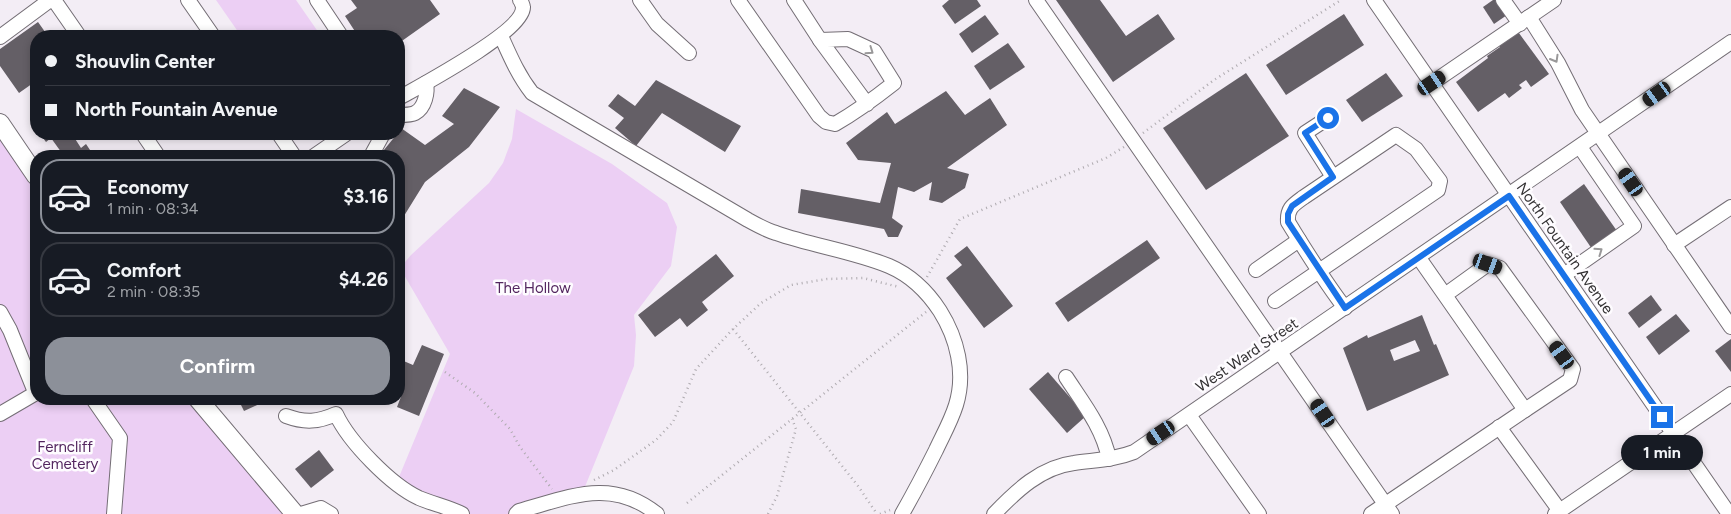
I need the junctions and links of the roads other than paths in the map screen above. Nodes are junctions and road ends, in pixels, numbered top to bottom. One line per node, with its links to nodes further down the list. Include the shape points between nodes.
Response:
1 (50, 0): 18 (street)
2 (54, 0): 14 (street)
3 (188, 0): 15 (street)
4 (317, 0): 16 (street)
5 (520, 0): 17 (street, via 522,13)
6 (640, 0): 21 (street, via 657,24)
7 (738, 0): 25 (street, via 826,122 835,124)
8 (794, 0): 19 (street)
9 (1036, 0): 48 (street)
10 (1374, 0): 23 (street, North Fountain Avenue)
11 (1504, 0): 13 (street)
12 (1554, 0): 13 (street)
13 (1524, 21): 23 (street); 29 (street, one-way to 29, via 1558,63)
14 (75, 30)
15 (209, 30)
16 (338, 30)
17 (501, 36): 22 (street); 71 (street, via 517,72 532,93 748,220 775,232 890,267 921,287 936,304 953,336 959,359 960,389 948,427)
18 (0, 37)
19 (826, 39): 25 (street); 25 (street, one-way to 25, via 848,39 874,51 894,83)
20 (1731, 42): 29 (street, West Ward Street)
21 (689, 53)
22 (426, 82): 24 (street); 26 (street, via 423,104 419,110)
23 (1432, 83): 35 (street, North Fountain Avenue)
24 (405, 94)
25 (867, 104)
26 (405, 114)
27 (1328, 118): 34 (street, via 1305,133)
28 (0, 123): 33 (main road)
29 (1598, 134): 31 (street, West Ward Street); 38 (street)
30 (337, 140): 32 (street)
31 (1580, 147): 35 (street, West Ward Street); 42 (street, one-way to 31, via 1634,226)
32 (323, 150)
33 (30, 167)
34 (1333, 177): 37 (street, via 1292,206 1288,222); 41 (street, via 1396,135 1416,149 1440,180 1438,190)
35 (1509, 196): 39 (street, West Ward Street); 42 (street, North Fountain Avenue)
36 (1731, 207): 38 (street)
37 (1299, 240): 40 (street); 41 (street)
38 (1674, 244): 47 (street)
39 (1419, 258): 43 (street); 45 (street, West Ward Street)
40 (1256, 270)
41 (1320, 271): 44 (street); 45 (street)
42 (1564, 275): 60 (street, North Fountain Avenue)
43 (1444, 295): 55 (street); 55 (street, via 1488,264 1500,268 1573,369 1570,380)
44 (1275, 301)
45 (1345, 308): 48 (street, West Ward Street)
46 (0, 312): 50 (street)
47 (1731, 326)
48 (1281, 352): 57 (street, West Ward Street); 62 (street)
49 (1066, 377): 61 (street, via 1100,431)
50 (30, 378)
51 (1731, 394): 60 (street)
52 (30, 396): 56 (street)
53 (97, 405): 63 (street, via 120,438)
54 (203, 405): 65 (main road)
55 (1525, 410): 59 (street)
56 (0, 414)
57 (1189, 415): 61 (street, West Ward Street, via 1134,452); 73 (street)
58 (286, 416): 68 (street, via 312,422 336,414 365,454 386,475 418,498)
59 (1499, 427): 62 (street); 64 (street)
60 (1674, 434): 64 (street); 75 (street, North Fountain Avenue)
61 (1109, 459): 72 (street, West Ward Street, via 1053,468 1024,486)
62 (1389, 509): 74 (street)
63 (116, 513)
64 (1558, 513)
65 (295, 514)
66 (301, 514): 67 (street, via 321,508)
67 (331, 514)
68 (462, 514)
69 (516, 514): 70 (street, via 562,499 598,492 628,496)
70 (657, 514)
71 (902, 514)
72 (994, 514)
73 (1259, 514)
74 (1371, 514)
75 (1730, 514)

